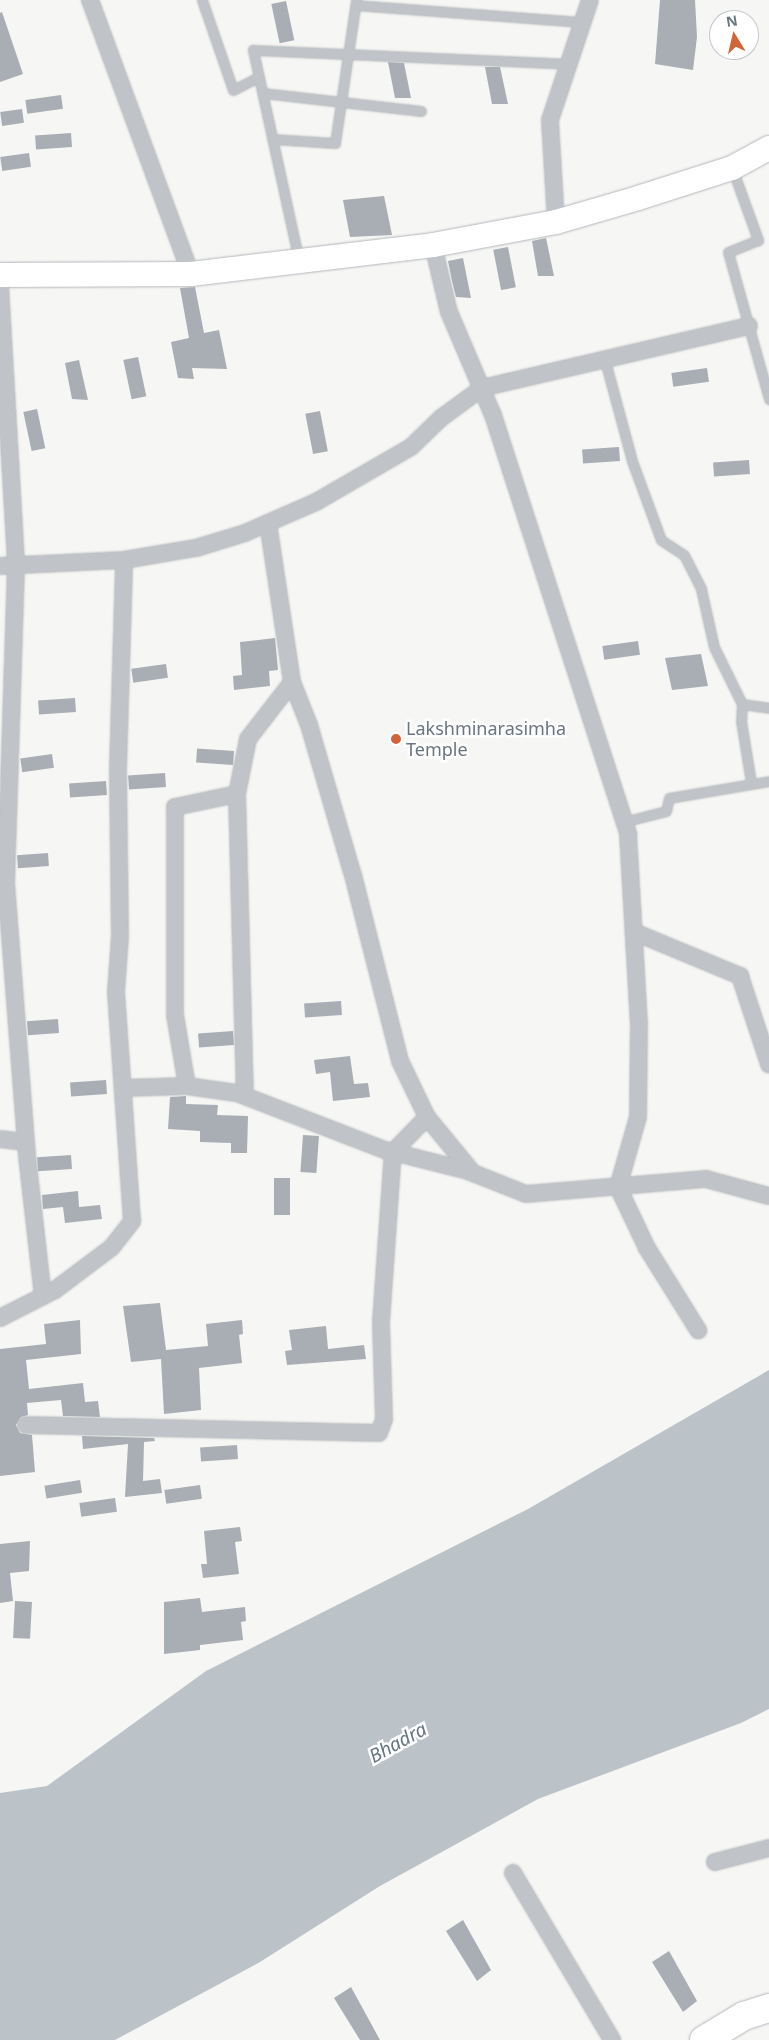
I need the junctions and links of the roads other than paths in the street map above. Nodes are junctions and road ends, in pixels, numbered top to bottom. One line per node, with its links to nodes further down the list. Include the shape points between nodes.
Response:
1 (90, 0): 18 (street)
2 (202, 0): 8 (lane, via 233,90)
3 (590, 0): 5 (street)
4 (356, 2): 5 (lane); 6 (lane)
5 (582, 22): 7 (street)
6 (350, 54): 7 (lane); 8 (lane, via 253,50); 10 (lane)
7 (569, 64): 15 (street, via 550,120)
8 (259, 78): 9 (lane)
9 (263, 93): 10 (lane); 12 (lane)
10 (342, 100): 11 (lane); 12 (lane, via 335,143)
11 (421, 111)
12 (272, 139): 17 (lane)
13 (769, 148): 14 (main road)
14 (732, 168): 15 (main road); 21 (lane, via 758,240 728,252)
15 (556, 222): 16 (main road)
16 (433, 244): 17 (main road); 23 (street, via 449,312)
17 (299, 261): 18 (main road)
18 (191, 274): 19 (main road)
19 (0, 275)
20 (0, 285): 27 (street)
21 (749, 326): 22 (street, via 696,341); 24 (lane)
22 (604, 357): 23 (street); 29 (lane, via 632,461 661,540 684,554 701,589 714,647)
23 (482, 388): 25 (street, via 441,418 412,447 316,502); 34 (street)
24 (769, 399)
25 (268, 523): 26 (street, via 196,548); 28 (street)
26 (124, 560): 27 (street); 39 (street, via 118,768 120,936 116,992)
27 (8, 565): 36 (street)
28 (292, 682): 33 (street, via 248,739); 41 (street, via 309,725 353,875 400,1061)
29 (742, 704): 30 (lane); 32 (lane, via 741,721)
30 (769, 708)
31 (769, 781): 32 (lane)
32 (751, 782): 34 (lane, via 669,798 666,811)
33 (237, 794): 38 (street, via 175,807 175,1015); 40 (street)
34 (623, 822): 35 (street, via 628,834)
35 (634, 932): 37 (street, via 740,976); 46 (street, via 639,1022 638,1117)
36 (8, 1003): 43 (street)
37 (769, 1064)
38 (187, 1086): 39 (street); 40 (street)
39 (123, 1088): 48 (street, via 132,1221 112,1247)
40 (245, 1096): 44 (street)
41 (427, 1117): 44 (street); 45 (street)
42 (0, 1139): 43 (street)
43 (26, 1142): 48 (street)
44 (393, 1152): 45 (street); 51 (street, via 382,1322 384,1419 379,1432)
45 (473, 1173): 46 (street, via 526,1194)
46 (618, 1187): 47 (street, via 706,1179); 50 (street, via 647,1248)
47 (769, 1196)
48 (43, 1296): 49 (street)
49 (0, 1318)
50 (698, 1330)
51 (26, 1425)
52 (769, 1848): 53 (street)
53 (715, 1862)
54 (513, 1874): 56 (street)
55 (769, 2008): 57 (highway, via 744,2016)
56 (612, 2040)
57 (704, 2040)

